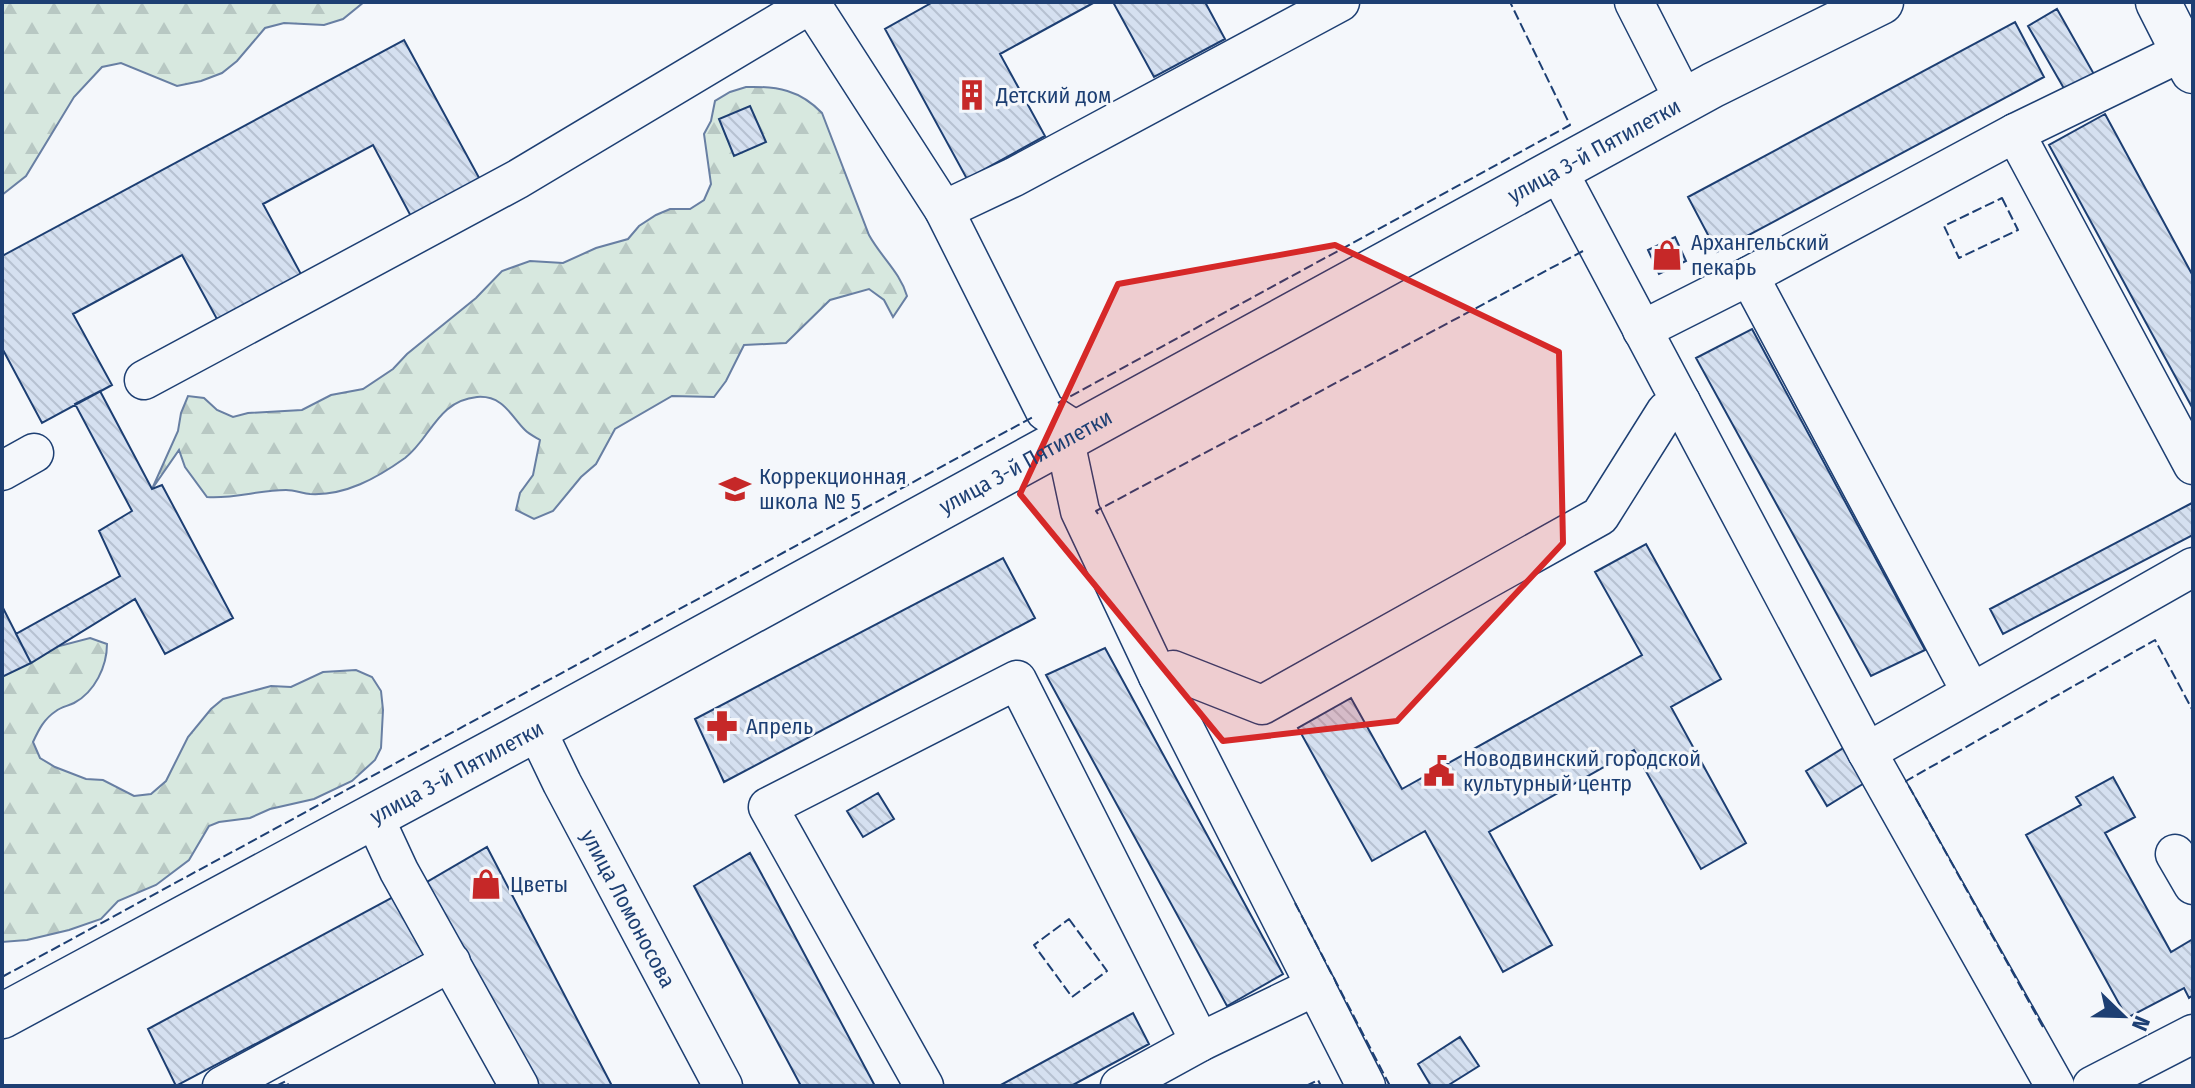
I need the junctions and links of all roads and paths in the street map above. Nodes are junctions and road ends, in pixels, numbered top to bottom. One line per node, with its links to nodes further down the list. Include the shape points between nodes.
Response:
1 (1340, 2): 11 (street)
2 (1634, 2): 8 (street)
3 (1881, 2): 6 (main road, улица 3-й Пятилетки)
4 (2158, 2): 7 (main road)
5 (811, 3): 11 (street); 14 (street, via 518,179)
6 (1821, 15): 8 (main road, улица 3-й Пятилетки)
7 (2188, 62): 9 (street)
8 (1684, 100): 10 (main road, улица 3-й Пятилетки)
9 (2015, 133): 12 (street); 17 (street)
10 (1558, 171): 13 (street); 16 (main road, улица 3-й Пятилетки)
11 (944, 210): 16 (street, via 1045,411)
12 (1749, 276): 13 (street); 20 (street)
13 (1642, 330): 15 (street)
14 (144, 380)
15 (1681, 402): 19 (street, via 1666,411 1600,516 1262,705 1173,670); 22 (street)
16 (1072, 437): 19 (street, via 1080,511); 21 (main road, улица 3-й Пятилетки)
17 (2193, 465)
18 (2193, 567): 20 (street)
19 (1158, 676): 25 (street)
20 (1971, 692): 22 (street)
21 (536, 729): 23 (main road, улица 3-й Пятилетки); 31 (street, улица Ломоносова)
22 (1867, 752): 35 (street)
23 (373, 815): 24 (street); 26 (main road, улица 3-й Пятилетки)
24 (451, 962): 29 (street); 30 (street)
25 (1316, 986): 28 (street); 34 (street)
26 (2, 1016)
27 (2193, 1034): 36 (street)
28 (1200, 1042): 32 (street, via 1017,680 768,807); 33 (street)
29 (222, 1086)
30 (519, 1086)
31 (723, 1086)
32 (924, 1086)
33 (1120, 1086)
34 (1366, 1086)
35 (2055, 1086)
36 (2092, 1086)

